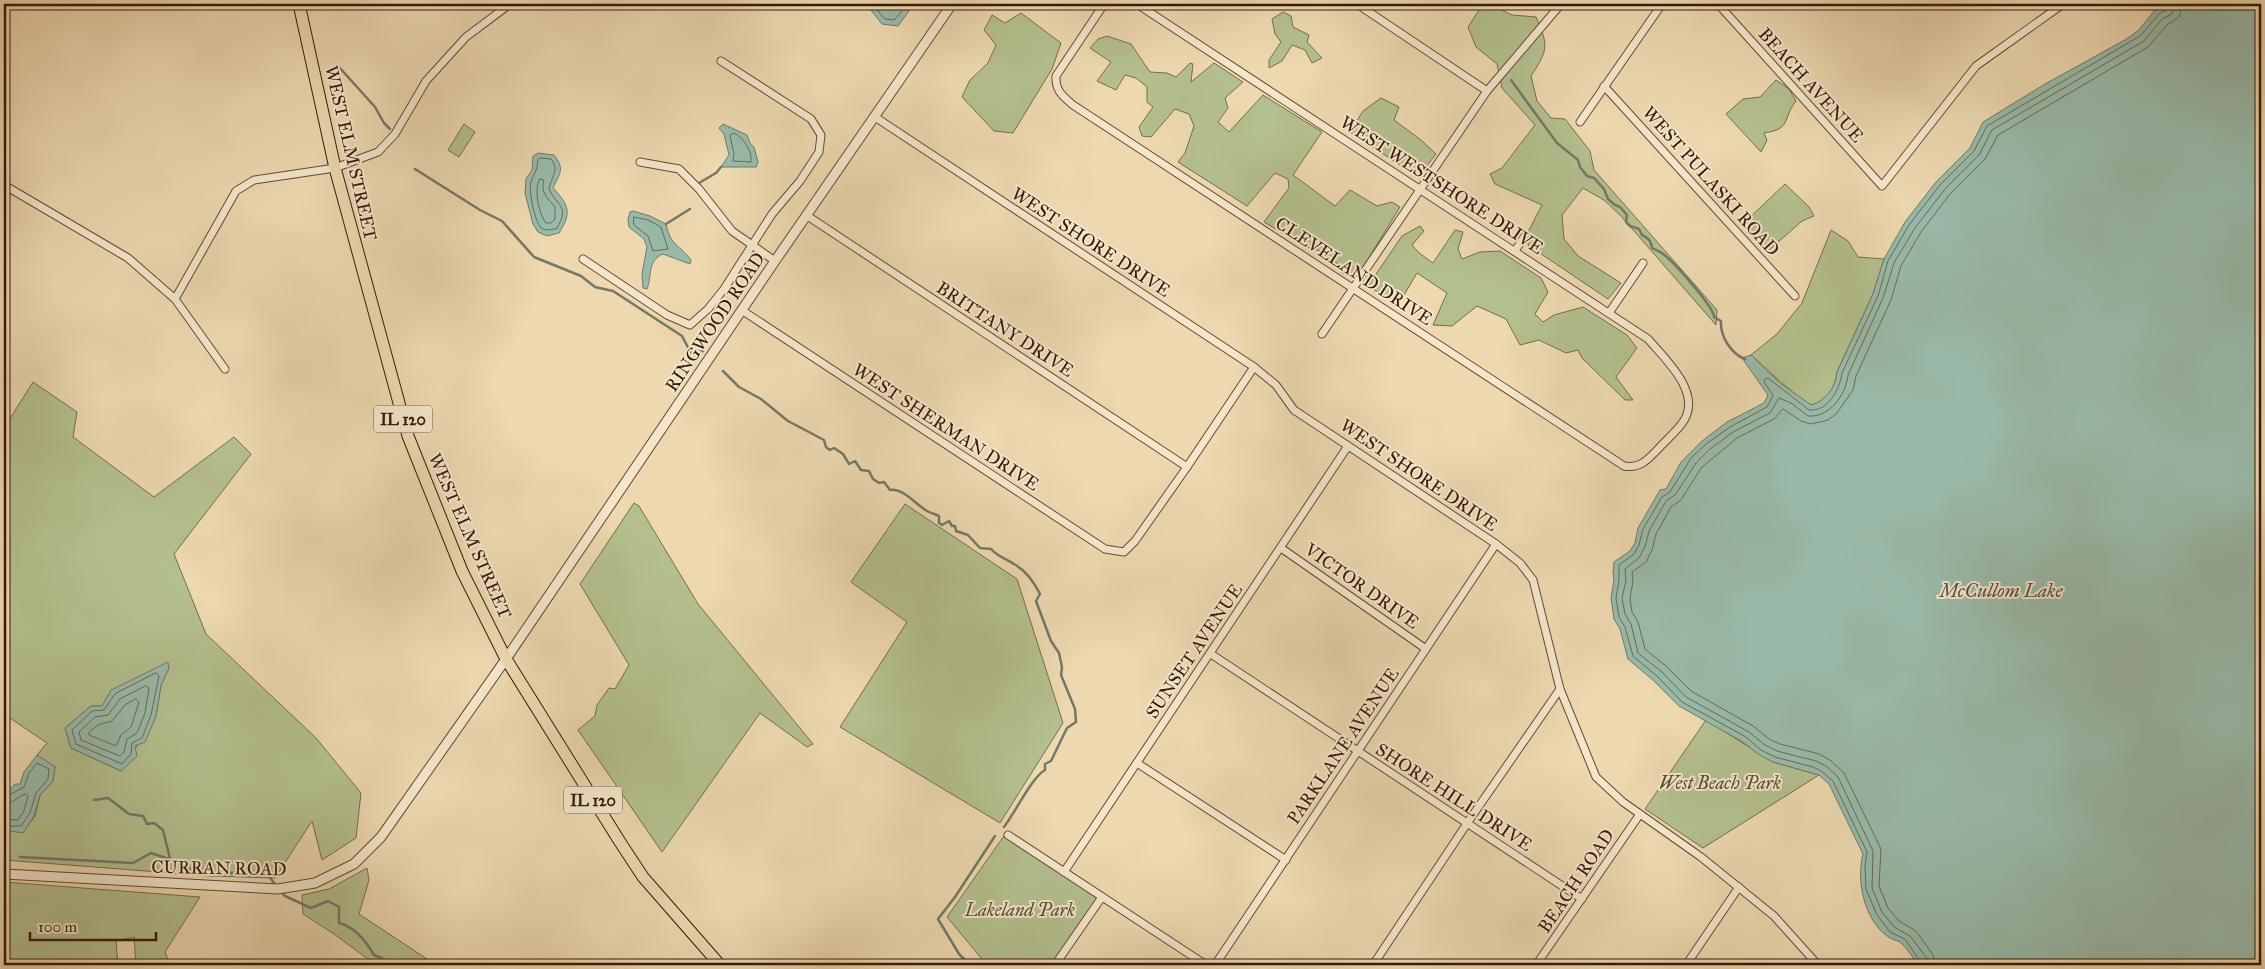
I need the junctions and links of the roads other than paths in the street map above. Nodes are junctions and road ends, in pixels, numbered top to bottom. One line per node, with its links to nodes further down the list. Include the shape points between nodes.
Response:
1 (299, 4): 17 (main road, WEST ELM STREET / IL 120)
2 (510, 4): 17 (street, via 466,37 426,81 386,146 372,155)
3 (952, 4): 14 (street, RINGWOOD ROAD)
4 (1104, 4): 27 (street, CLEVELAND DRIVE, via 1056,76 1055,85 1059,93)
5 (1137, 4): 19 (street, WEST WESTSHORE DRIVE)
6 (1356, 4): 13 (street)
7 (1561, 4): 13 (street)
8 (1662, 4): 12 (street)
9 (1718, 4): 10 (street, BEACH AVENUE, via 1882,186 1976,66)
10 (2063, 4)
11 (721, 61): 22 (street, via 811,119 821,135 819,152 800,182)
12 (1604, 86): 15 (street); 28 (street, WEST PULASKI ROAD)
13 (1486, 91): 19 (street)
14 (875, 117): 20 (street, RINGWOOD ROAD); 33 (street, WEST SHORE DRIVE)
15 (1580, 122)
16 (640, 162): 22 (street, via 679,169 700,189 732,231)
17 (334, 168): 29 (street, via 254,180 236,191); 42 (main road, WEST ELM STREET / IL 120, via 408,436 462,571)
18 (4, 185): 29 (street, via 128,258)
19 (1422, 189): 23 (street, WEST WESTSHORE DRIVE); 27 (street)
20 (806, 216): 25 (street, RINGWOOD ROAD); 37 (street, BRITTANY DRIVE)
21 (1524, 237): 23 (street)
22 (751, 245): 24 (street, via 724,289 690,325 667,315); 25 (street)
23 (1515, 251): 31 (street, WEST WESTSHORE DRIVE)
24 (583, 259)
25 (775, 261): 30 (street, RINGWOOD ROAD)
26 (1643, 263): 31 (street)
27 (1354, 289): 32 (street); 35 (street, CLEVELAND DRIVE, via 1624,466 1634,468 1644,464)
28 (1795, 296)
29 (174, 299): 34 (street)
30 (743, 312): 37 (street, WEST SHERMAN DRIVE, via 1105,549 1124,552); 42 (street, RINGWOOD ROAD)
31 (1609, 313): 35 (street, WEST WESTSHORE DRIVE, via 1648,339 1677,373 1689,406)
32 (1322, 334)
33 (1254, 367): 36 (street, WEST SHORE DRIVE, via 1276,386 1294,410); 37 (street)
34 (225, 369)
35 (1684, 422)
36 (1348, 446): 38 (street, WEST SHORE DRIVE); 39 (street, SUNSET AVENUE)
37 (1187, 467)
38 (1496, 544): 40 (street, PARKLANE AVENUE); 43 (street, WEST SHORE DRIVE, via 1520,563 1533,580)
39 (1281, 548): 40 (street, VICTOR DRIVE); 41 (street, SUNSET AVENUE)
40 (1426, 649): 44 (street, PARKLANE AVENUE)
41 (1211, 654): 44 (street, SHORE HILL DRIVE); 45 (street, SUNSET AVENUE)
42 (506, 659): 51 (street, CURRAN ROAD, via 381,837 354,864 315,883 278,889); 55 (main road, WEST ELM STREET / IL 120, via 643,877)
43 (1560, 689): 46 (street, WEST SHORE DRIVE, via 1596,777); 47 (street)
44 (1359, 753): 47 (street, SHORE HILL DRIVE); 49 (street, PARKLANE AVENUE)
45 (1137, 763): 49 (street); 50 (street, SUNSET AVENUE)
46 (1640, 814): 52 (street, WEST SHORE DRIVE); 54 (street, BEACH ROAD)
47 (1468, 822): 54 (street, SHORE HILL DRIVE); 59 (street)
48 (1008, 835): 50 (street)
49 (1286, 860): 58 (street, PARKLANE AVENUE)
50 (1064, 872): 53 (street)
51 (4, 874)
52 (1739, 887): 61 (street); 62 (street, WEST SHORE DRIVE, via 1774,916)
53 (1102, 898): 56 (street); 57 (street)
54 (1582, 898): 60 (street, BEACH ROAD)
55 (720, 965)
56 (1055, 965)
57 (1206, 965)
58 (1215, 965)
59 (1373, 965)
60 (1536, 965)
61 (1686, 965)
62 (1818, 965)

